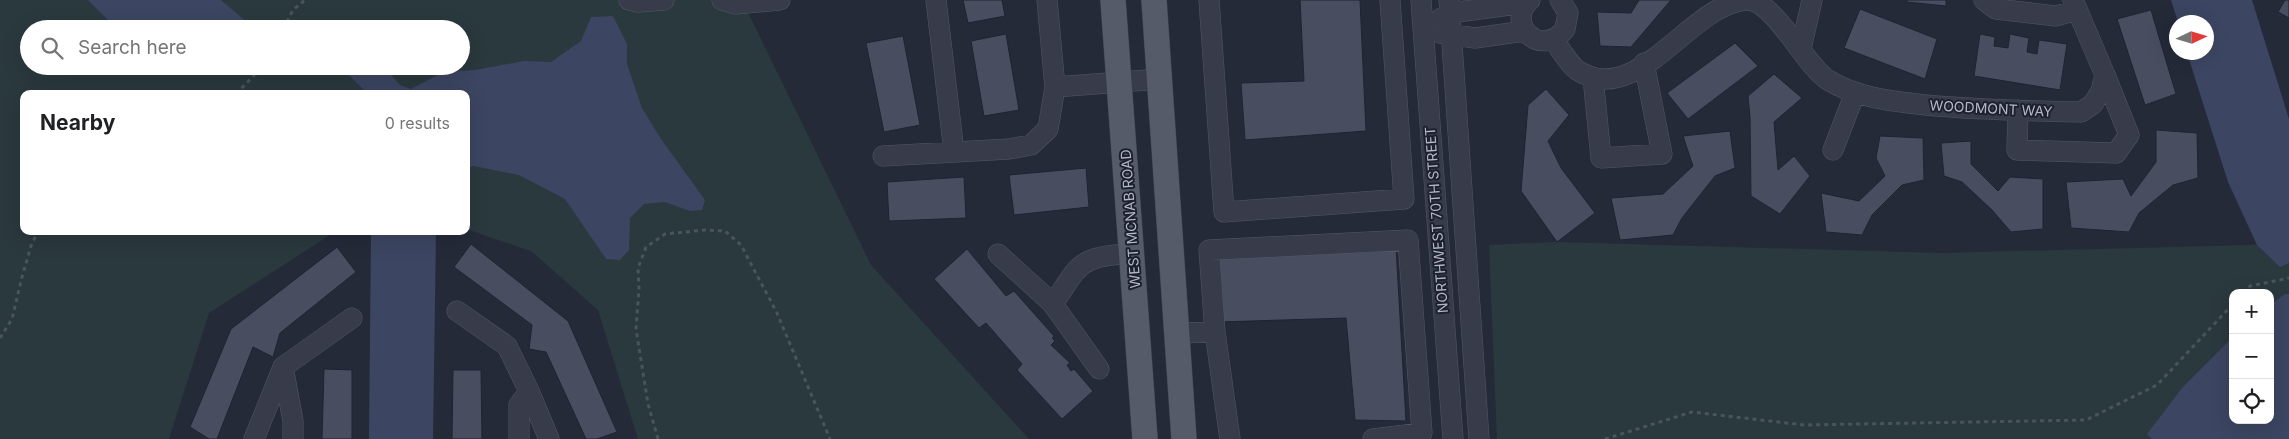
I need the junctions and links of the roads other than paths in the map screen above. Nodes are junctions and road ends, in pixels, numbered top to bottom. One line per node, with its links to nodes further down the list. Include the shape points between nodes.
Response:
1 (629, 0): 2 (street)
2 (664, 0)
3 (722, 0): 4 (street, via 734,4)
4 (780, 0)
5 (936, 0): 32 (street)
6 (1047, 0): 28 (street)
7 (1113, 0): 27 (main road, WEST MCNAB ROAD)
8 (1154, 0): 26 (main road)
9 (1209, 0): 10 (street, via 1224,212 1404,199)
10 (1390, 0)
11 (1421, 0): 18 (street, NORTHWEST 70TH STREET)
12 (1560, 0): 21 (street, via 1565,6 1568,22)
13 (1812, 0): 22 (street)
14 (1984, 0): 16 (street, via 1996,9 2056,16)
15 (1528, 2): 17 (street); 19 (street, via 1521,17)
16 (2075, 5): 24 (street)
17 (1450, 7): 18 (street); 20 (street, NORTHWEST 70TH STREET)
18 (1423, 29): 20 (street); 35 (street, NORTHWEST 70TH STREET)
19 (1525, 31): 20 (street, via 1475,38); 21 (street, via 1538,41)
20 (1452, 36): 34 (street, NORTHWEST 70TH STREET)
21 (1554, 40): 25 (street, via 1576,69)
22 (1801, 49): 23 (street, WOODMONT WAY, via 1766,10 1749,0 1728,2 1708,12); 29 (street, WOODMONT WAY, via 1826,78)
23 (1644, 63): 25 (street, WOODMONT WAY, via 1614,77); 25 (street, via 1662,154 1600,158)
24 (2105, 75): 30 (street, WOODMONT WAY, via 2101,92 2093,104 2081,112); 30 (street, via 2129,135 2116,153 2017,150)
25 (1593, 77)
26 (1160, 79): 27 (street); 42 (main road)
27 (1120, 82): 28 (street); 36 (main road, WEST MCNAB ROAD)
28 (1055, 87): 32 (street, via 1048,129 1031,145)
29 (1855, 93): 30 (street, WOODMONT WAY, via 1977,110); 31 (street)
30 (2018, 110)
31 (1833, 150)
32 (954, 152): 33 (street)
33 (883, 156)
34 (1463, 202): 35 (street); 55 (street, NORTHWEST 70TH STREET)
35 (1435, 203): 54 (street, NORTHWEST 70TH STREET)
36 (1132, 253): 38 (street, via 1085,262); 50 (main road, WEST MCNAB ROAD)
37 (998, 254): 38 (street)
38 (1052, 303): 44 (street)
39 (457, 311): 45 (street, via 507,346)
40 (352, 318): 43 (street)
41 (1215, 332): 42 (street); 52 (street); 53 (street, via 1209,250 1408,240 1422,433)
42 (1178, 333): 51 (main road)
43 (283, 367): 46 (street); 47 (street)
44 (1099, 369)
45 (529, 391): 48 (street, via 520,405); 49 (street)
46 (254, 439)
47 (293, 439)
48 (519, 439)
49 (549, 439)
50 (1145, 439)
51 (1184, 439)
52 (1230, 439)
53 (1373, 439)
54 (1453, 439)
55 (1479, 439)

